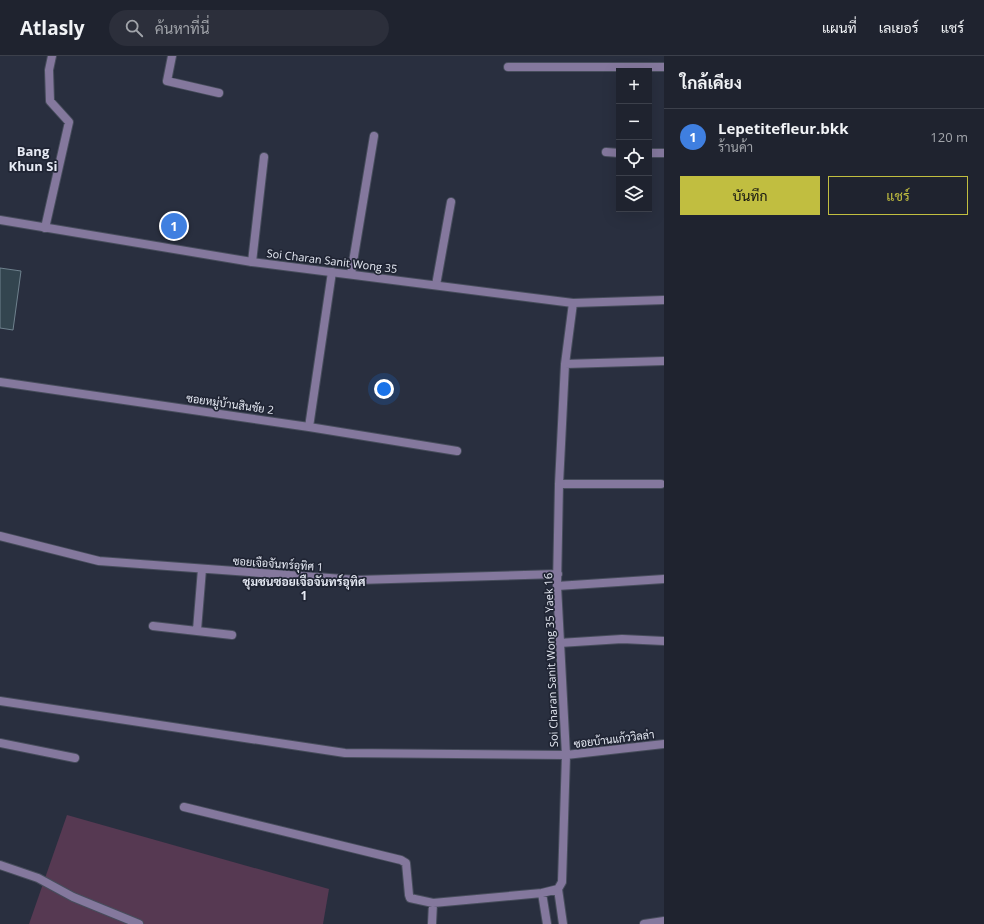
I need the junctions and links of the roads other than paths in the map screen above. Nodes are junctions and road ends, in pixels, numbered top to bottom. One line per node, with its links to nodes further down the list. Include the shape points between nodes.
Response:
1 (52, 56): 14 (street, via 49,70 50,101 69,122)
2 (172, 56): 5 (street, via 167,81)
3 (508, 67): 4 (street)
4 (664, 67)
5 (219, 93)
6 (374, 136): 17 (street)
7 (606, 152): 8 (street)
8 (616, 153)
9 (652, 153): 10 (street)
10 (664, 154)
11 (264, 157): 15 (street)
12 (451, 202): 18 (street)
13 (0, 220): 14 (street, Soi Charan Sanit Wong 35)
14 (45, 228): 15 (street, Soi Charan Sanit Wong 35)
15 (252, 262): 16 (street, Soi Charan Sanit Wong 35)
16 (332, 272): 17 (street, Soi Charan Sanit Wong 35); 24 (street)
17 (351, 274): 18 (street, Soi Charan Sanit Wong 35)
18 (436, 285): 20 (street, Soi Charan Sanit Wong 35)
19 (664, 300): 20 (street, Soi Charan Sanit Wong 35)
20 (573, 303): 22 (street, Soi Charan Sanit Wong 35 Yaek 16)
21 (664, 361): 22 (street)
22 (566, 364): 26 (street, Soi Charan Sanit Wong 35 Yaek 16)
23 (0, 382): 24 (street, ซอยหมู่บ้านสินชัย 2)
24 (308, 427): 25 (street, ซอยหมู่บ้านสินชัย 2)
25 (457, 451)
26 (559, 484): 27 (street); 30 (street, Soi Charan Sanit Wong 35 Yaek 16)
27 (661, 484)
28 (0, 536): 29 (street, ซอยเจือจันทร์อุทิศ 1, via 99,561)
29 (202, 569): 30 (street, ซอยเจือจันทร์อุทิศ 1, via 356,580); 34 (street)
30 (558, 574): 32 (street, Soi Charan Sanit Wong 35 Yaek 16)
31 (664, 579): 32 (street)
32 (557, 586): 37 (street, Soi Charan Sanit Wong 35 Yaek 16)
33 (152, 626): 34 (street)
34 (197, 630): 35 (street)
35 (232, 635)
36 (664, 640): 37 (street, via 622,639)
37 (559, 643): 41 (street, Soi Charan Sanit Wong 35 Yaek 16)
38 (0, 701): 41 (street, ซอยบ้านแก้ววิลล่า, via 345,753)
39 (0, 743): 42 (street)
40 (664, 744): 41 (street, ซอยบ้านแก้ววิลล่า)
41 (566, 755): 45 (street, Soi Charan Sanit Wong 35 Yaek 16, via 562,882)
42 (75, 758)
43 (184, 807): 47 (street, via 401,860 406,863 410,898)
44 (0, 866): 49 (street, via 38,878 73,897)
45 (558, 889): 46 (street); 52 (street)
46 (542, 893): 47 (street); 51 (street)
47 (433, 903): 50 (street)
48 (664, 921): 53 (street)
49 (139, 924)
50 (432, 924)
51 (547, 924)
52 (564, 924)
53 (644, 924)

